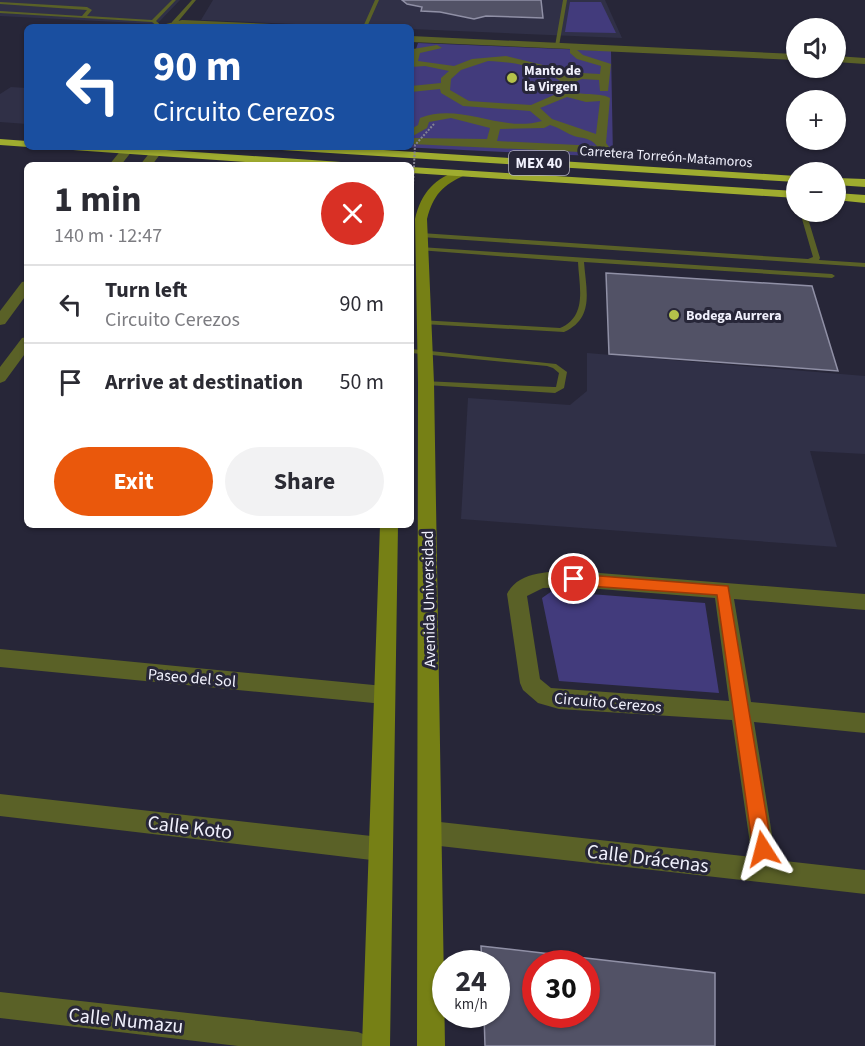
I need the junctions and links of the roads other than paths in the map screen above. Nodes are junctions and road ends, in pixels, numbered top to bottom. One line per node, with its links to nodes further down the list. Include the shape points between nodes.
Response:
1 (174, 0): 10 (lane)
2 (194, 0): 8 (lane)
3 (377, 0): 13 (lane)
4 (565, 0): 17 (lane)
5 (0, 3): 7 (lane, via 90,9)
6 (0, 12): 7 (lane)
7 (82, 17): 9 (lane)
8 (174, 23): 11 (street); 12 (street)
9 (148, 24)
10 (159, 24)
11 (166, 24)
12 (198, 24)
13 (366, 24)
14 (414, 34): 16 (street)
15 (414, 39): 16 (street)
16 (469, 39): 17 (street)
17 (557, 43): 21 (street)
18 (480, 45): 19 (street); 24 (street, via 448,44 416,51); 26 (street, via 476,53)
19 (543, 48): 29 (street); 32 (street, via 568,49 580,57 606,64)
20 (786, 53): 21 (street)
21 (775, 54): 25 (street)
22 (846, 54): 23 (street)
23 (865, 55)
24 (414, 56)
25 (786, 56)
26 (485, 60): 29 (street); 31 (street)
27 (846, 60): 28 (street)
28 (865, 61)
29 (527, 62): 33 (street)
30 (414, 64): 31 (street)
31 (455, 69): 34 (street)
32 (604, 77): 33 (street, via 581,76); 37 (street)
33 (567, 81): 36 (street)
34 (444, 86): 35 (street); 38 (street, via 447,94)
35 (414, 89)
36 (566, 94): 37 (street); 39 (street)
37 (605, 98): 48 (street)
38 (460, 101): 39 (street, via 490,108); 41 (street)
39 (532, 108): 43 (street)
40 (414, 114): 42 (street)
41 (451, 115): 42 (street); 44 (street)
42 (433, 120): 45 (street)
43 (548, 121): 44 (street, via 544,125); 48 (street, via 576,133 590,134)
44 (496, 126): 50 (street)
45 (414, 133)
46 (414, 141): 50 (street)
47 (0, 142): 49 (highway)
48 (601, 143): 50 (street, via 603,147 596,151)
49 (24, 144)
50 (487, 144)
51 (113, 150): 53 (highway)
52 (330, 150): 60 (highway, Carretera Torreón-Matamoros / MEX 40)
53 (126, 151): 54 (highway); 55 (street)
54 (154, 153): 56 (street); 57 (highway)
55 (117, 162)
56 (148, 162)
57 (294, 162)
58 (414, 170): 59 (highway, MEX 40)
59 (462, 173): 63 (highway, MEX 40); 67 (main road, Avenida Universidad, via 437,185 428,195 421,219)
60 (786, 178)
61 (846, 182): 62 (highway)
62 (865, 183)
63 (786, 194)
64 (846, 198): 65 (highway)
65 (865, 199)
66 (806, 222): 69 (lane, via 817,258)
67 (419, 255): 68 (lane); 69 (lane); 74 (main road, Avenida Universidad)
68 (582, 260): 71 (lane); 74 (lane, via 580,319 570,328)
69 (812, 261): 70 (lane)
70 (865, 265)
71 (832, 276)
72 (24, 289): 73 (street)
73 (0, 321)
74 (423, 321): 76 (main road, Avenida Universidad)
75 (24, 345): 77 (street)
76 (418, 351): 78 (main road, Avenida Universidad); 78 (lane, via 548,364 564,372 560,388 555,390)
77 (0, 378)
78 (426, 383): 87 (main road, Avenida Universidad)
79 (389, 528): 83 (main road)
80 (723, 590): 81 (street, Circuito Cerezos); 84 (street); 84 (street, Circuito Cerezos, via 574,579 540,580 524,586 517,594 530,683 545,696)
81 (865, 602)
82 (0, 658): 83 (street, Paseo del Sol)
83 (384, 695): 88 (main road)
84 (741, 711): 85 (street, Circuito Cerezos); 89 (street)
85 (865, 723)
86 (0, 805): 88 (street, Calle Koto)
87 (431, 833): 89 (street, Calle Drácenas); 94 (main road, Avenida Universidad)
88 (380, 849): 93 (main road)
89 (766, 872): 90 (street, Calle Drácenas)
90 (865, 882)
91 (0, 1005): 92 (street, Calle Numazu)
92 (358, 1046)
93 (376, 1046)
94 (431, 1046)

